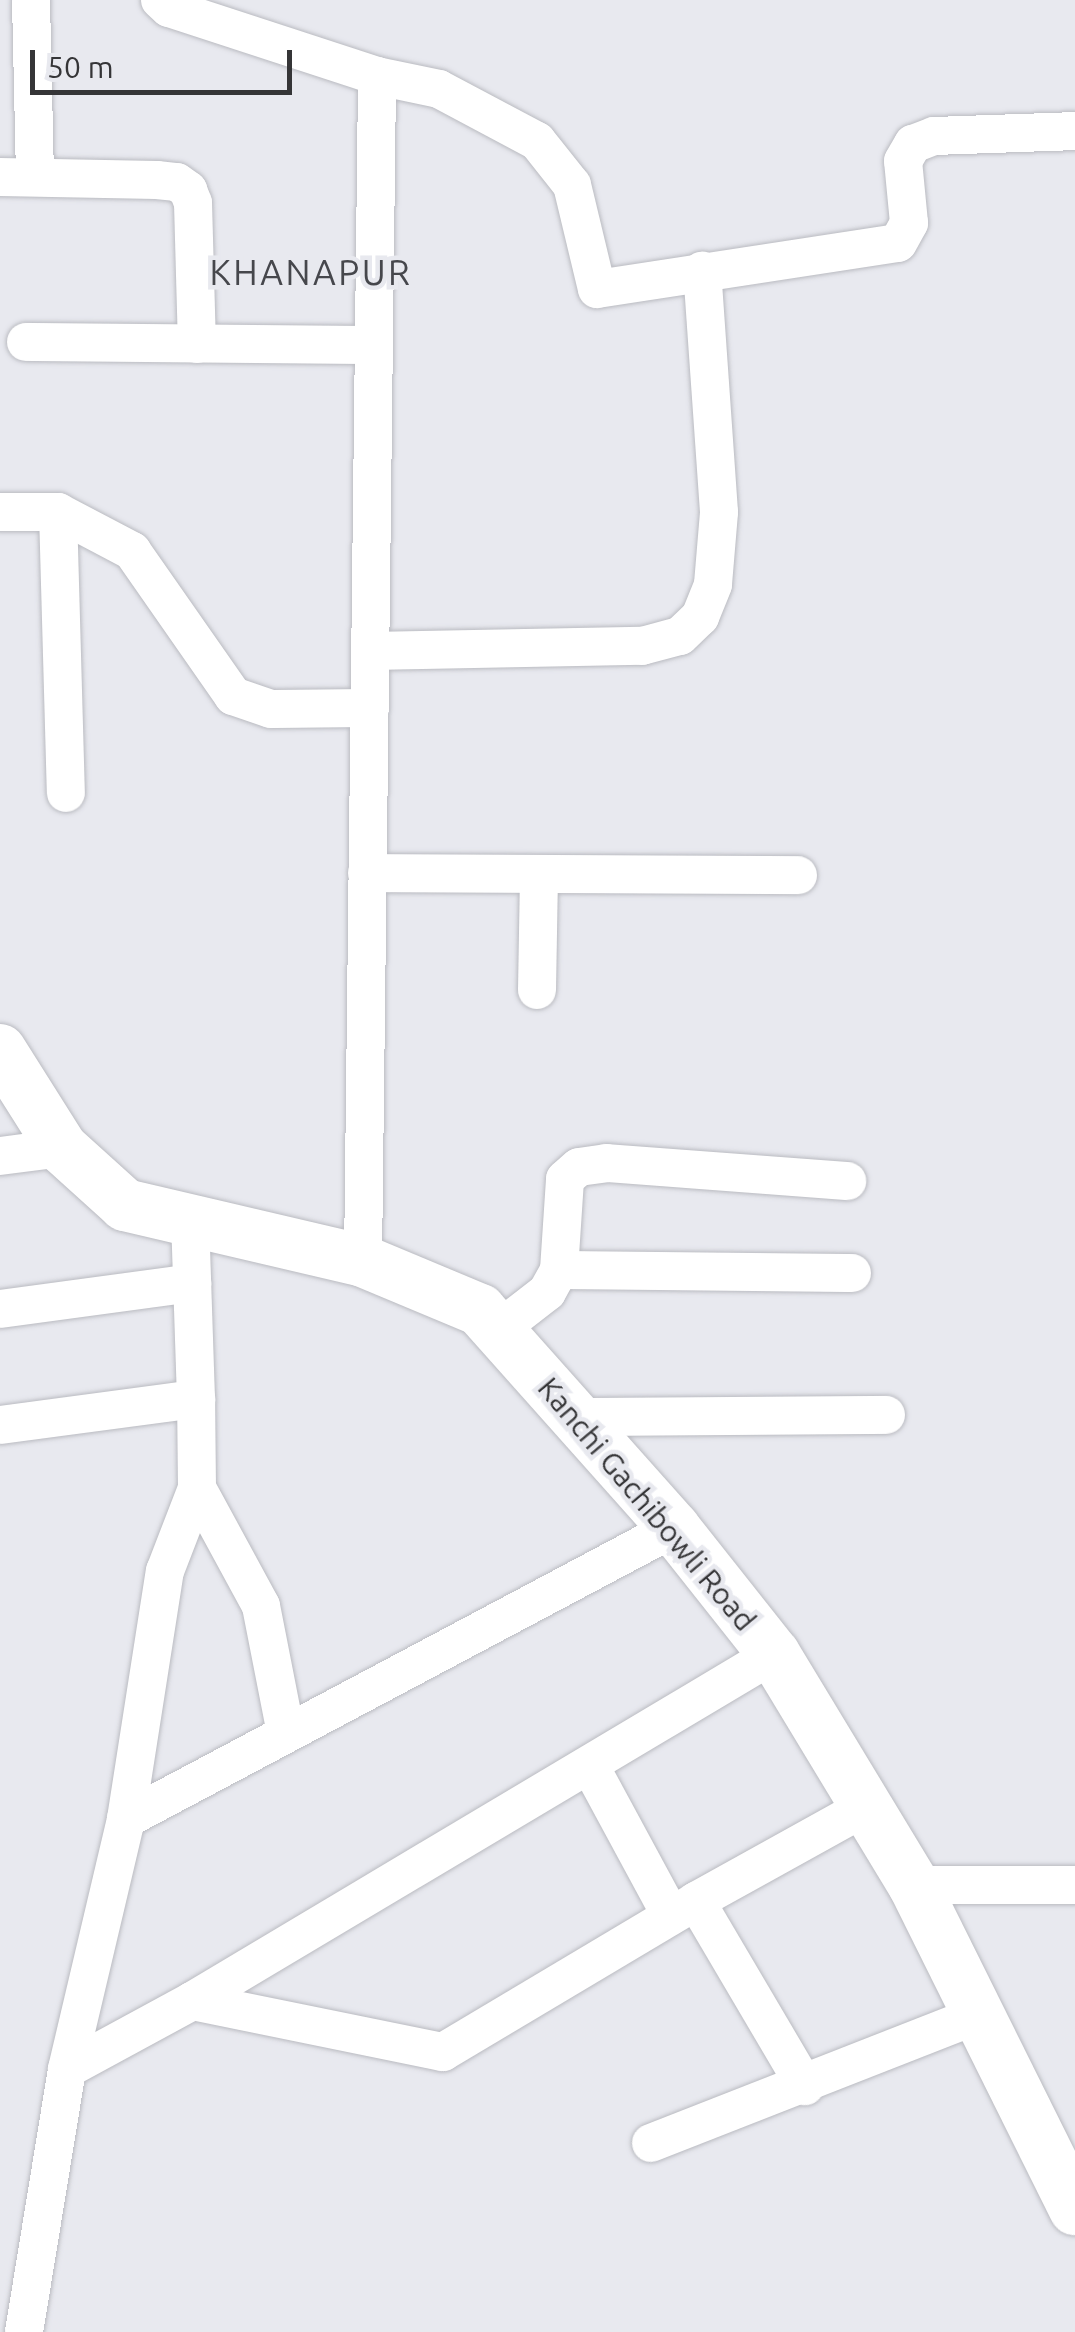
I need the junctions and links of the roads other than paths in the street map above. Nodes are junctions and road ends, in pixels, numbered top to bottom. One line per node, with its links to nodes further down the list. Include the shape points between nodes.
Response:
1 (31, 0): 5 (street)
2 (160, 0): 3 (street)
3 (376, 76): 6 (street, via 439,89 538,141 572,184 597,289); 9 (street)
4 (1075, 131): 6 (street, via 934,136 913,144 903,161 909,224 898,243)
5 (18, 177): 8 (street, via 157,180 188,190)
6 (702, 271): 12 (street, via 719,512 713,584 700,617 680,636 642,646)
7 (26, 342): 8 (street)
8 (197, 344): 9 (street)
9 (374, 344): 12 (street)
10 (0, 512): 11 (street)
11 (58, 512): 13 (street, via 132,551 233,696 271,710); 14 (street)
12 (370, 651): 13 (street)
13 (370, 708): 15 (street)
14 (66, 793)
15 (367, 873): 17 (street); 24 (street)
16 (798, 875): 17 (street)
17 (538, 877): 18 (street)
18 (537, 990)
19 (0, 1050): 20 (main road, Kanchi Gachibowli Road)
20 (62, 1148): 21 (street); 23 (main road, Kanchi Gachibowli Road, via 125,1205)
21 (0, 1156)
22 (847, 1181): 25 (street, via 607,1163 579,1167 565,1178)
23 (190, 1217): 24 (main road, Kanchi Gachibowli Road); 27 (street)
24 (362, 1260): 29 (main road, Kanchi Gachibowli Road, via 480,1310)
25 (559, 1270): 26 (street); 29 (street, via 547,1292)
26 (852, 1273)
27 (192, 1284): 28 (street); 30 (street)
28 (0, 1309)
29 (498, 1330): 32 (main road, Kanchi Gachibowli Road)
30 (196, 1398): 33 (street); 34 (street)
31 (886, 1415): 32 (street)
32 (575, 1417): 35 (main road, Kanchi Gachibowli Road)
33 (0, 1425)
34 (197, 1488): 37 (street, via 261,1606); 40 (street, via 165,1571)
35 (674, 1528): 36 (main road, Kanchi Gachibowli Road); 37 (street)
36 (774, 1654): 38 (street); 39 (main road, Kanchi Gachibowli Road)
37 (286, 1734): 40 (street)
38 (590, 1766): 43 (street); 44 (street)
39 (864, 1808): 41 (main road, Kanchi Gachibowli Road); 43 (street)
40 (126, 1819): 46 (street)
41 (914, 1885): 42 (street); 45 (main road, Kanchi Gachibowli Road)
42 (1075, 1885)
43 (683, 1909): 44 (street, via 443,2052); 47 (street)
44 (192, 2002): 46 (street)
45 (981, 2014): 47 (street); 49 (main road, Kanchi Gachibowli Road)
46 (66, 2069): 50 (street)
47 (806, 2086): 48 (street)
48 (650, 2143)
49 (1075, 2209)
50 (24, 2332)

